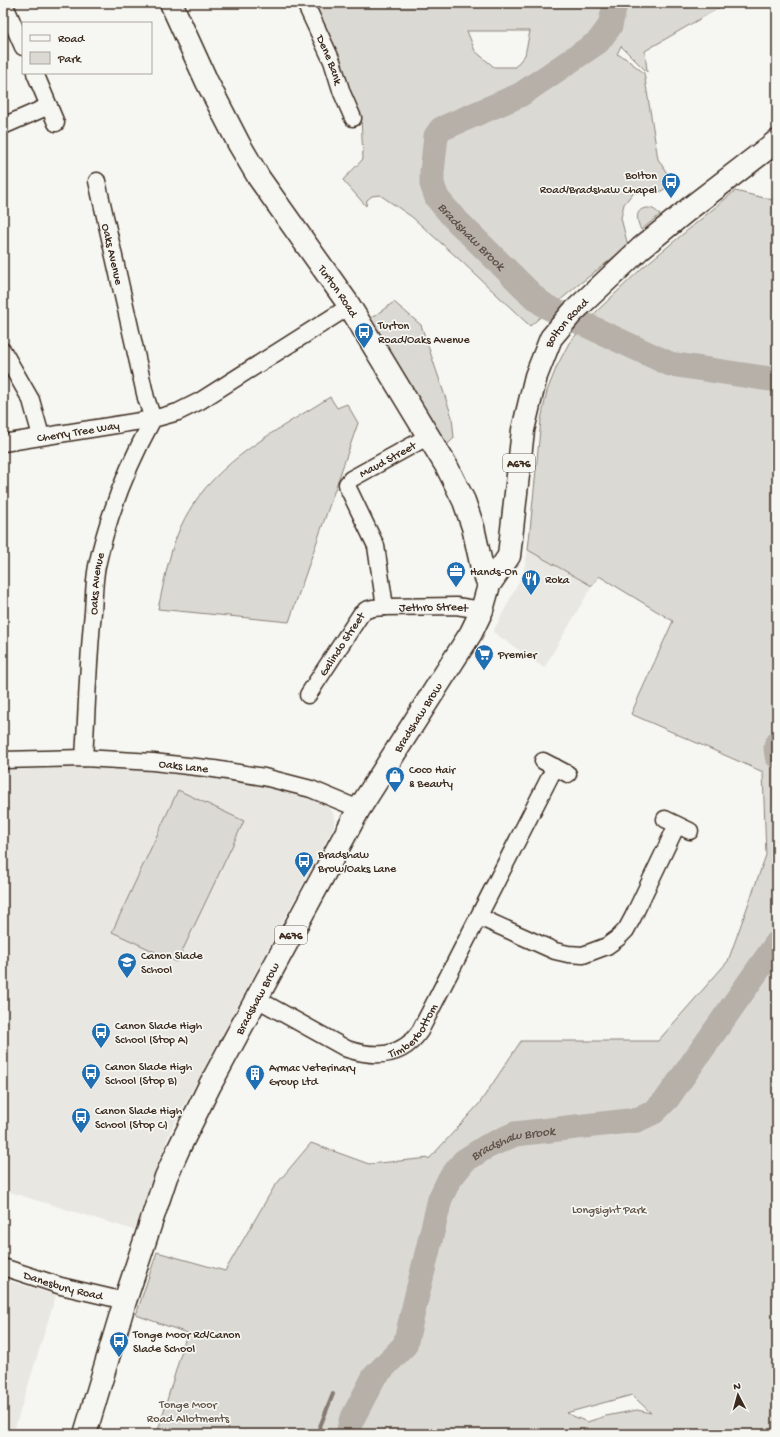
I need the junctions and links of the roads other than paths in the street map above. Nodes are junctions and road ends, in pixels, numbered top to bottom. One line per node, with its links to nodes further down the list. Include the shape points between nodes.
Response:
1 (4, 3): 4 (street)
2 (171, 3): 12 (main road, Turton Road, via 207,82 259,178)
3 (305, 3): 7 (street, Dene Bank, via 332,61)
4 (22, 44)
5 (35, 74): 6 (street)
6 (49, 106): 8 (street); 9 (street)
7 (353, 118)
8 (56, 123)
9 (3, 126)
10 (777, 141): 18 (main road, Bolton Road / A676, via 641,248 590,295 551,338 536,376 523,430 509,556)
11 (97, 181): 14 (street, Oaks Avenue, via 146,398)
12 (350, 306): 14 (street, via 200,401 178,412); 16 (main road, Turton Road)
13 (3, 351): 15 (street, via 32,400)
14 (153, 419): 15 (street, Cherry Tree Way); 22 (street, Oaks Avenue, via 140,442 121,488 97,568)
15 (41, 436): 17 (street, Cherry Tree Way)
16 (429, 436): 18 (main road, Turton Road, via 464,501); 19 (street, Maud Street, via 351,479 347,484 376,546)
17 (3, 443)
18 (489, 585): 20 (main road, Bradshaw Brow / A676)
19 (385, 607): 20 (street, Jethro Street, via 456,606); 21 (street, Galindo Street, via 366,610 361,614)
20 (482, 610): 25 (main road, Bradshaw Brow / A676, via 471,633)
21 (308, 695)
22 (84, 758): 23 (street, Oaks Lane); 25 (street, Oaks Lane, via 161,763 264,777 311,789)
23 (3, 760)
24 (555, 767): 27 (street, Timberbottom)
25 (359, 809): 28 (main road, Bradshaw Brow / A676)
26 (677, 825): 27 (street, via 626,930 607,946 595,952 583,955 568,954 542,946)
27 (479, 917): 28 (street, Timberbottom, via 416,1037 407,1046 396,1051 372,1055 347,1049)
28 (257, 999): 30 (main road, Bradshaw Brow / A676, via 210,1085 166,1177)
29 (3, 1267): 30 (street, Danesbury Road, via 61,1286)
30 (125, 1301): 31 (main road, A676)
31 (85, 1434)

